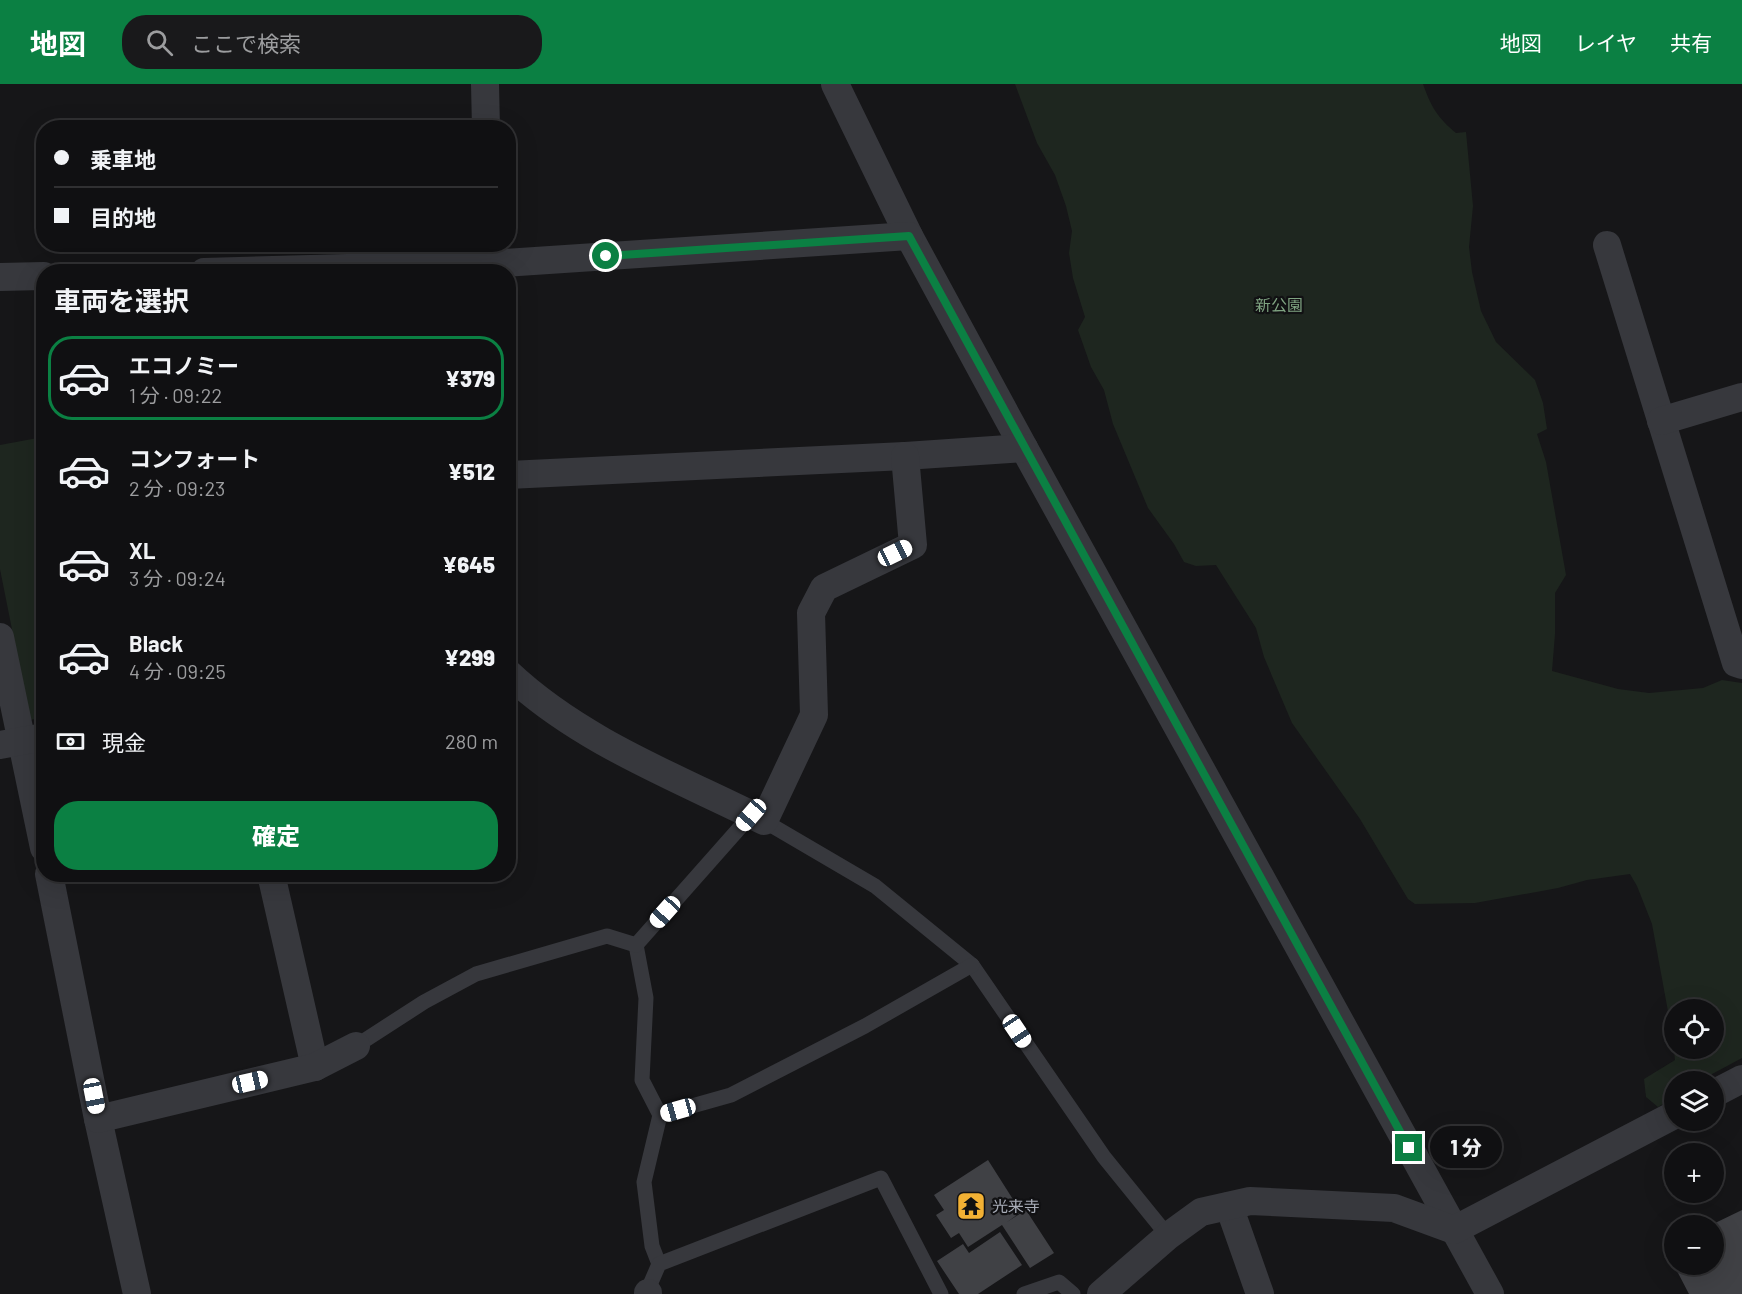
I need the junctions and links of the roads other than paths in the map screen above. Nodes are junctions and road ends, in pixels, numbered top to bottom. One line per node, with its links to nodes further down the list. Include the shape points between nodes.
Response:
1 (485, 84): 3 (street)
2 (835, 84): 4 (street)
3 (486, 120)
4 (909, 236): 6 (street); 12 (street)
5 (1607, 245): 11 (street)
6 (489, 260): 7 (street)
7 (394, 264)
8 (36, 276): 9 (street)
9 (0, 277)
10 (1742, 397): 11 (street)
11 (1661, 421): 16 (street, via 1736,663)
12 (1024, 448): 13 (street); 33 (street)
13 (905, 456): 14 (street); 20 (street, via 912,545 824,588 811,613 814,715)
14 (516, 475)
15 (0, 637): 18 (street)
16 (1742, 665)
17 (516, 680): 20 (street, via 589,735)
18 (22, 741): 19 (street)
19 (36, 809)
20 (757, 818): 23 (lane); 24 (lane, via 874,886)
21 (51, 882): 30 (street)
22 (273, 882): 26 (street)
23 (636, 945): 25 (lane, via 607,936 476,974); 29 (lane, via 646,998 642,1080)
24 (972, 965): 29 (lane, via 731,1095); 34 (lane, via 1104,1157)
25 (356, 1046): 26 (street)
26 (315, 1067): 30 (street)
27 (1742, 1079): 28 (street)
28 (1724, 1088)
29 (660, 1115): 35 (lane, via 644,1182 652,1246)
30 (98, 1119): 36 (street)
31 (1664, 1119): 33 (street)
32 (1229, 1206): 33 (street, via 1250,1201 1394,1208); 34 (street, via 1201,1212); 42 (street)
33 (1454, 1230): 43 (street)
34 (1168, 1236): 41 (street)
35 (659, 1264): 37 (lane); 38 (lane, via 880,1178)
36 (137, 1294)
37 (648, 1294)
38 (941, 1294)
39 (1024, 1294): 40 (lane, via 1059,1282)
40 (1073, 1294)
41 (1101, 1294)
42 (1260, 1294)
43 (1490, 1294)

